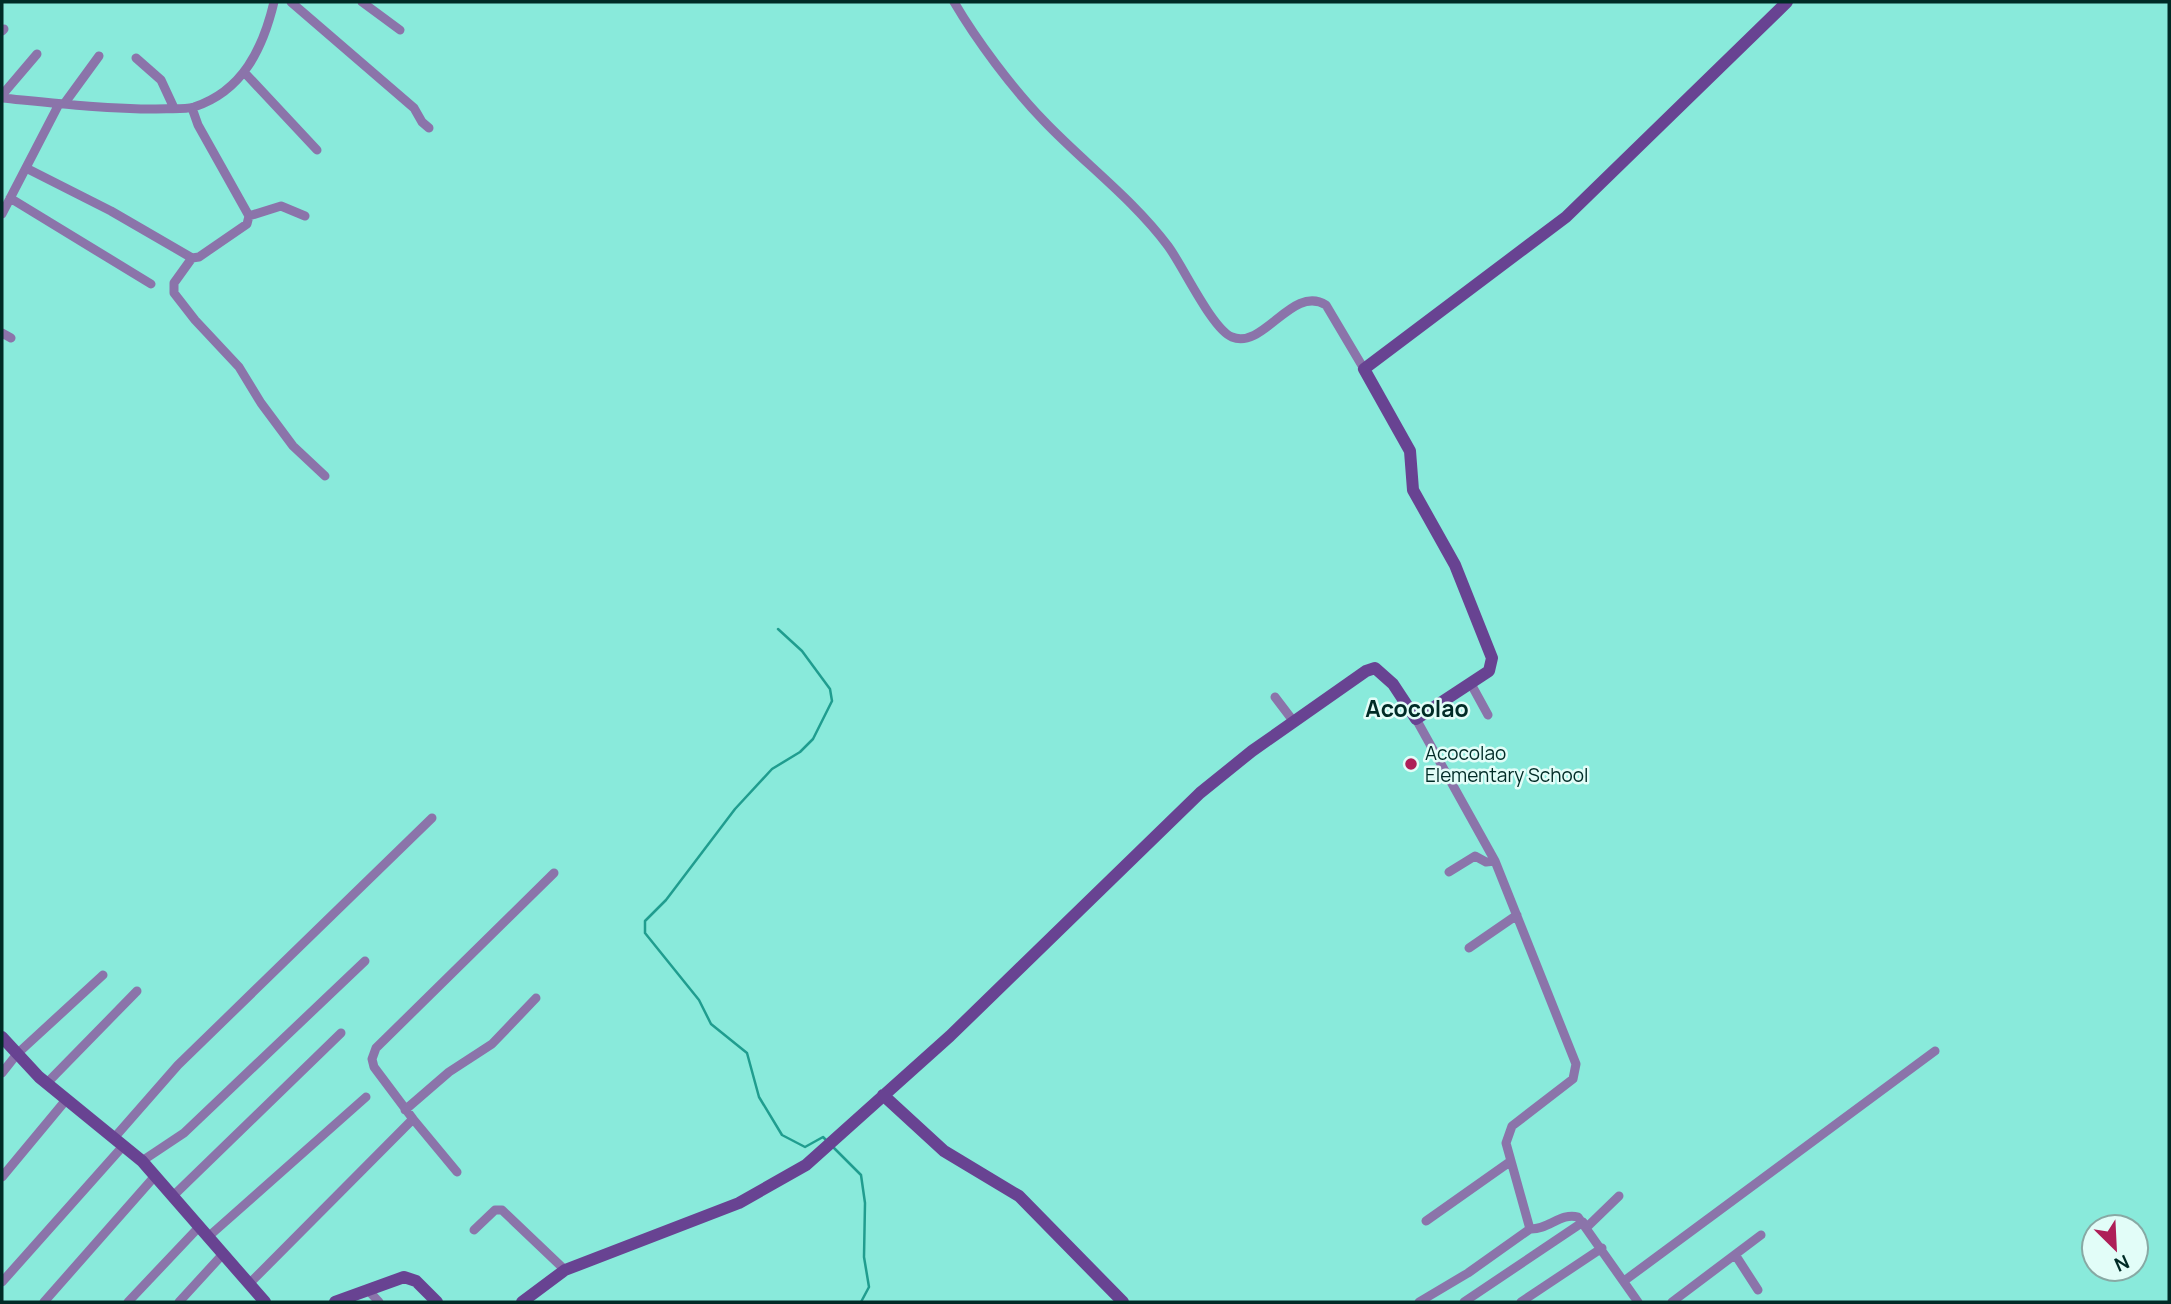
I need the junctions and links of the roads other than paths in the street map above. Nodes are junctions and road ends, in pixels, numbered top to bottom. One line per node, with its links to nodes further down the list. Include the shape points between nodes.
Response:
1 (274, 2): 10 (street, via 261,49)
2 (291, 2): 15 (street, via 414,107)
3 (362, 2): 6 (street)
4 (954, 2): 24 (street, via 976,39 1043,120 1168,246 1217,326 1230,336 1248,337 1306,301 1317,299 1326,305)
5 (1787, 2): 24 (street, via 1566,217)
6 (400, 30)
7 (37, 54): 11 (street)
8 (99, 56): 12 (street)
9 (136, 58): 13 (street, via 161,80)
10 (244, 72): 14 (street); 16 (street)
11 (2, 97): 12 (street)
12 (62, 104): 13 (street); 17 (street)
13 (174, 108): 14 (street)
14 (192, 108): 20 (street)
15 (429, 128)
16 (317, 150)
17 (26, 168): 18 (street); 22 (street)
18 (10, 198): 19 (street); 23 (street)
19 (2, 214)
20 (249, 216): 21 (street, via 281,206); 22 (street, via 247,224)
21 (305, 216)
22 (192, 258): 25 (street, via 174,283 174,293 239,367 293,446)
23 (150, 284)
24 (1364, 369): 26 (street, via 1407,446 1413,490 1455,565 1492,658 1489,671)
25 (325, 476)
26 (1471, 684): 28 (street); 29 (street)
27 (1275, 697): 30 (street)
28 (1488, 715)
29 (1416, 719): 30 (street, via 1393,684 1375,668); 32 (street)
30 (1294, 722): 47 (street, via 1228,769 1175,816)
31 (432, 818): 52 (street, via 178,1065)
32 (1494, 862): 33 (street, via 1475,856); 35 (street)
33 (1449, 872)
34 (554, 873): 50 (street, via 376,1048 374,1067)
35 (1517, 915): 36 (street); 54 (street, via 1577,1067 1568,1084 1509,1130 1506,1143)
36 (1469, 948)
37 (365, 961): 53 (street, via 184,1133)
38 (103, 975): 44 (street)
39 (137, 992): 46 (street)
40 (536, 998): 50 (street, via 492,1044 449,1072)
41 (341, 1033): 58 (street)
42 (2, 1037): 44 (street)
43 (1935, 1051): 71 (street)
44 (17, 1054): 45 (street); 46 (street)
45 (2, 1073)
46 (47, 1083): 49 (street)
47 (883, 1095): 70 (street, via 824,1151 780,1182 739,1203); 84 (street, via 944,1151 1019,1196)
48 (366, 1097): 66 (street)
49 (66, 1100): 52 (street); 57 (street)
50 (405, 1110): 51 (street)
51 (413, 1119): 55 (street); 73 (street)
52 (119, 1141): 53 (street); 72 (street)
53 (142, 1161): 56 (street)
54 (1511, 1161): 60 (street); 63 (street)
55 (457, 1172)
56 (155, 1176): 58 (street); 76 (street)
57 (2, 1177)
58 (173, 1196): 62 (street)
59 (1619, 1196): 61 (street)
60 (1426, 1221)
61 (1585, 1224): 63 (street, via 1573,1215); 67 (street); 86 (street)
62 (199, 1227): 66 (street); 77 (street)
63 (1530, 1228): 85 (street)
64 (474, 1230): 70 (street, via 495,1210 502,1210)
65 (1761, 1235): 69 (street)
66 (208, 1237): 68 (street)
67 (1602, 1248): 71 (street); 87 (street)
68 (223, 1254): 73 (street); 78 (street)
69 (1736, 1256): 75 (street); 89 (street)
70 (565, 1270): 83 (street)
71 (1624, 1281): 88 (street)
72 (2, 1282)
73 (249, 1284): 79 (street)
74 (368, 1290): 80 (street); 81 (street); 82 (street, via 409,1278)
75 (1758, 1290)
76 (44, 1302)
77 (128, 1302)
78 (179, 1302)
79 (265, 1302)
80 (335, 1302)
81 (379, 1302)
82 (437, 1302)
83 (522, 1302)
84 (1123, 1302)
85 (1419, 1302)
86 (1464, 1302)
87 (1521, 1302)
88 (1638, 1302)
89 (1672, 1302)

